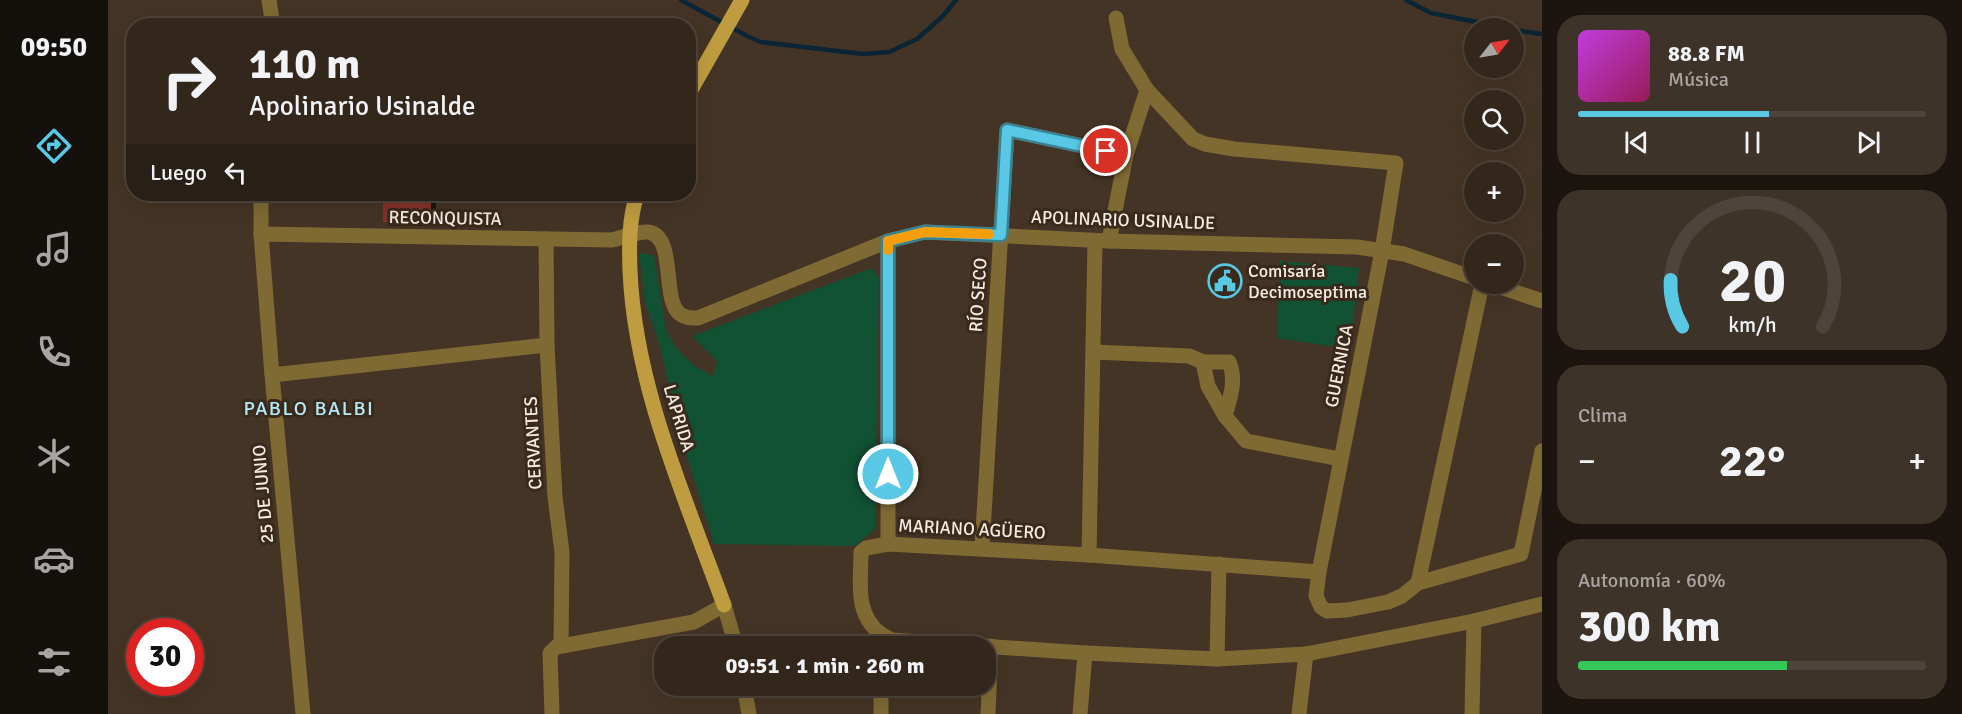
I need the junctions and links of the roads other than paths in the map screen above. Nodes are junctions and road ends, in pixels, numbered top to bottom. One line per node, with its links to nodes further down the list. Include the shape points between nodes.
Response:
1 (269, 0): 3 (street)
2 (742, 0): 5 (main road)
3 (268, 18)
4 (1116, 18): 6 (street, via 1122,49)
5 (696, 83)
6 (1147, 90): 7 (street); 16 (street, GUERNICA, via 1193,139 1205,144 1396,163)
7 (1126, 155): 11 (street, RÍO SECO, via 1007,130); 15 (street)
8 (261, 201): 10 (street, 25 DE JUNIO)
9 (635, 201): 12 (main road, LAPRIDA)
10 (261, 234): 13 (street, RECONQUISTA); 24 (street, 25 DE JUNIO)
11 (1001, 235): 14 (street, APOLINARIO USINALDE, via 925,232); 15 (street, APOLINARIO USINALDE); 29 (street, RÍO SECO)
12 (628, 236): 13 (street, RECONQUISTA, via 612,240); 14 (street, APOLINARIO USINALDE, via 651,232 659,239 666,254 672,301 678,314 688,318 698,318); 35 (main road, LAPRIDA, via 634,315 653,404)
13 (546, 239): 21 (street, CERVANTES)
14 (888, 241): 28 (street, MARIANO AGÜERO)
15 (1102, 241): 16 (street, APOLINARIO USINALDE, via 1357,247); 22 (street)
16 (1382, 251): 17 (street, APOLINARIO USINALDE); 27 (street, GUERNICA)
17 (1464, 275)
18 (1480, 294): 33 (street)
19 (1521, 294): 20 (street)
20 (1542, 301)
21 (547, 345): 24 (street); 40 (street, CERVANTES, via 555,497 562,552)
22 (1093, 352): 23 (street, via 1189,356); 30 (street)
23 (1203, 362): 25 (street, via 1208,386); 25 (street, via 1228,362 1234,373)
24 (272, 375): 47 (street, 25 DE JUNIO)
25 (1225, 416): 27 (street, via 1246,441)
26 (1542, 451): 33 (street, via 1521,554)
27 (1340, 459): 32 (street, GUERNICA)
28 (888, 544): 29 (street, MARIANO AGÜERO); 38 (street, via 861,552 864,616)
29 (982, 548): 30 (street, MARIANO AGÜERO)
30 (1089, 555): 31 (street, MARIANO AGÜERO)
31 (1219, 564): 32 (street, MARIANO AGÜERO); 43 (street)
32 (1319, 572): 33 (street, GUERNICA, via 1316,596 1327,611 1388,602)
33 (1418, 583)
34 (1542, 604): 36 (street)
35 (724, 605): 37 (street, LAPRIDA); 40 (street, via 694,622)
36 (1474, 621): 42 (street); 54 (street)
37 (733, 636)
38 (878, 636)
39 (996, 646): 41 (street)
40 (556, 647): 48 (street, CERVANTES, via 550,658)
41 (1085, 653): 43 (street); 52 (street)
42 (1306, 654): 43 (street); 53 (street)
43 (1217, 659)
44 (746, 696): 49 (street)
45 (881, 696): 50 (street)
46 (989, 696): 51 (street)
47 (303, 714)
48 (552, 714)
49 (749, 714)
50 (881, 714)
51 (988, 714)
52 (1080, 714)
53 (1299, 714)
54 (1472, 714)

